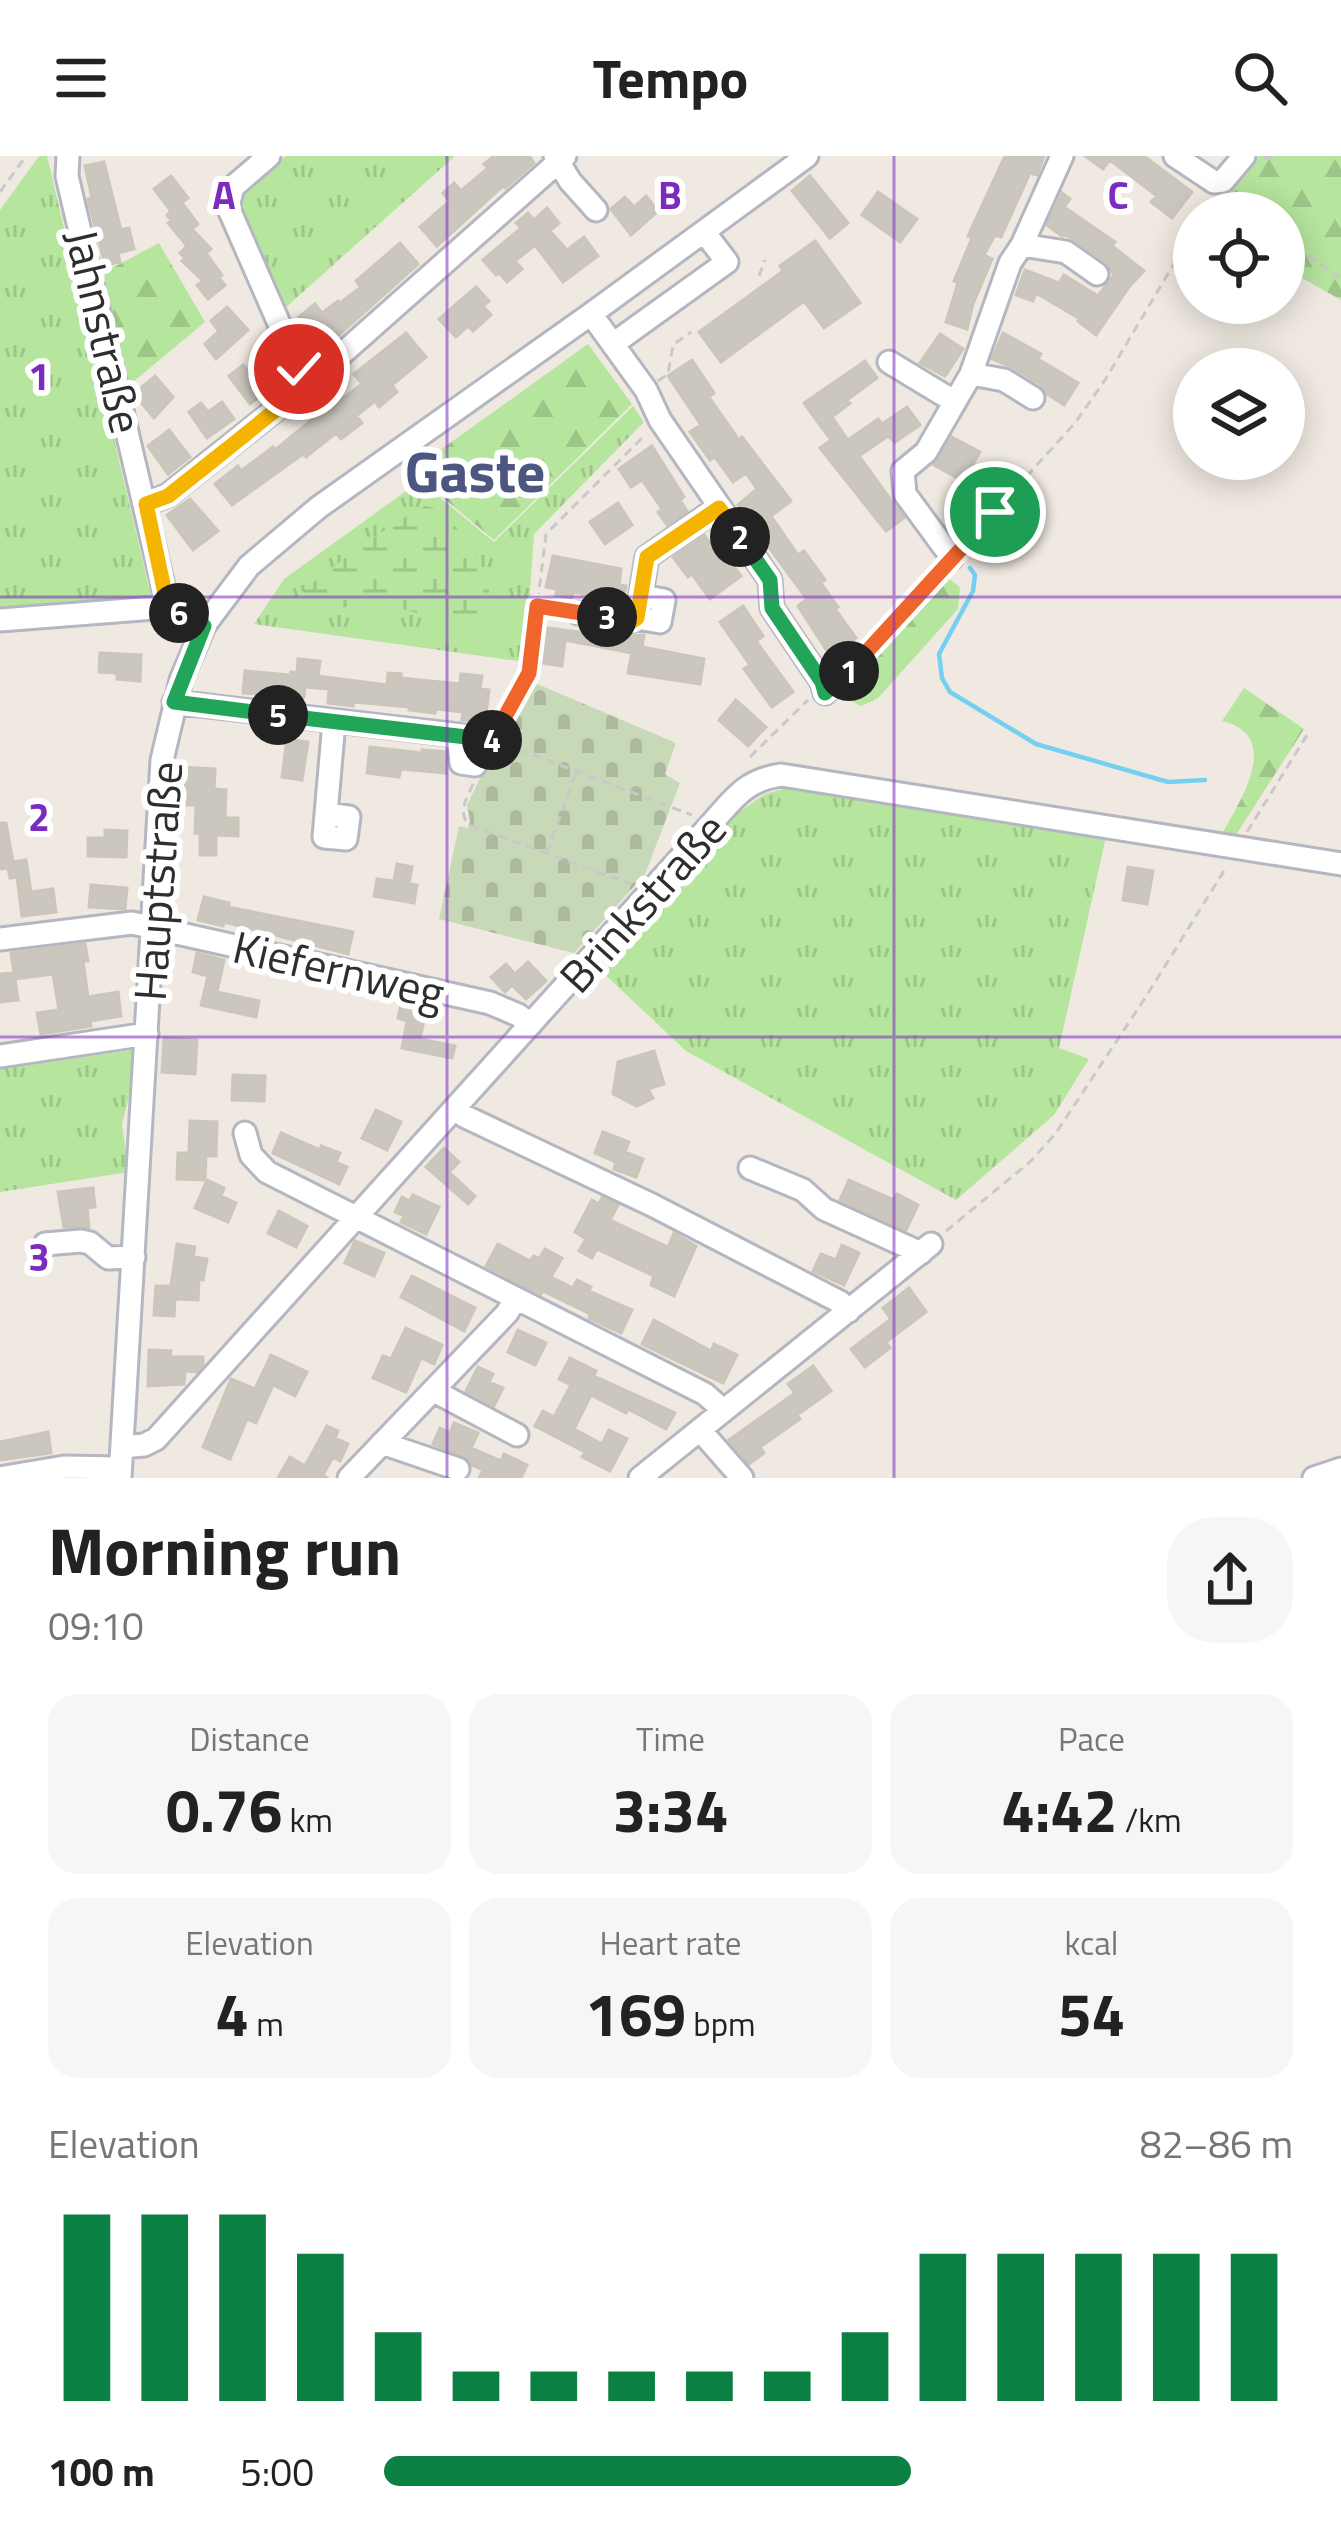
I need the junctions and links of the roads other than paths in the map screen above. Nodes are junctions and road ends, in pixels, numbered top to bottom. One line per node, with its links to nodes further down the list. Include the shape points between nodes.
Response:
1 (68, 156): 19 (street, Jahnstraße)
2 (269, 156): 16 (street, via 233,187 228,207)
3 (807, 156): 9 (street, Hauptstraße)
4 (1061, 156): 10 (street)
5 (1175, 156): 6 (street, via 1214,182)
6 (1244, 156)
7 (560, 158): 8 (street); 16 (street)
8 (596, 210)
9 (705, 233): 12 (street, Hauptstraße); 13 (street, via 734,256)
10 (1022, 245): 11 (street, via 1066,252); 15 (street)
11 (1097, 274)
12 (591, 314): 13 (street); 25 (street, Hauptstraße, via 319,506 249,566)
13 (613, 344): 20 (street)
14 (889, 362): 18 (street)
15 (971, 374): 17 (street, via 1004,380); 18 (street)
16 (309, 383): 19 (street, via 168,496)
17 (1033, 398)
18 (955, 402): 21 (street, via 926,452 903,471 905,494)
19 (146, 504): 22 (street, Jahnstraße)
20 (719, 508): 23 (street, via 647,557 632,621); 26 (street, via 770,580 772,608)
21 (952, 558)
22 (168, 608): 24 (street); 25 (street)
23 (578, 613)
24 (0, 620)
25 (204, 626): 27 (street, Hauptstraße)
26 (825, 693)
27 (174, 702): 28 (street); 32 (street, Hauptstraße, via 162,760)
28 (334, 722): 29 (street); 30 (street)
29 (458, 735): 29 (street, via 461,764 476,765 489,741)
30 (326, 814)
31 (1341, 864): 34 (street, Brinkstraße, via 761,778)
32 (152, 926): 33 (street, Kiefernweg); 34 (street, Kiefernweg, via 490,1003); 35 (street, Hauptstraße)
33 (0, 939)
34 (531, 1024): 37 (street, Brinkstraße)
35 (147, 1034): 36 (street); 42 (street, Hauptstraße)
36 (0, 1055)
37 (455, 1108): 40 (street, Brinkstraße); 44 (street)
38 (244, 1133): 40 (street, via 267,1172)
39 (750, 1168): 44 (street, via 803,1190 824,1209 926,1248)
40 (358, 1217): 43 (street); 50 (street, Brinkstraße, via 155,1439)
41 (45, 1244): 42 (street, via 81,1240 108,1258)
42 (134, 1257): 50 (street, Hauptstraße)
43 (516, 1298): 45 (street); 46 (street)
44 (849, 1311): 46 (street)
45 (434, 1390): 48 (street); 49 (street)
46 (723, 1410): 47 (street)
47 (700, 1430): 55 (street); 56 (street)
48 (517, 1435)
49 (382, 1443): 52 (street); 54 (street)
50 (121, 1464): 53 (street)
51 (1341, 1468): 57 (street)
52 (458, 1469)
53 (11, 1477)
54 (349, 1478)
55 (640, 1478)
56 (742, 1478)
57 (1314, 1478)

